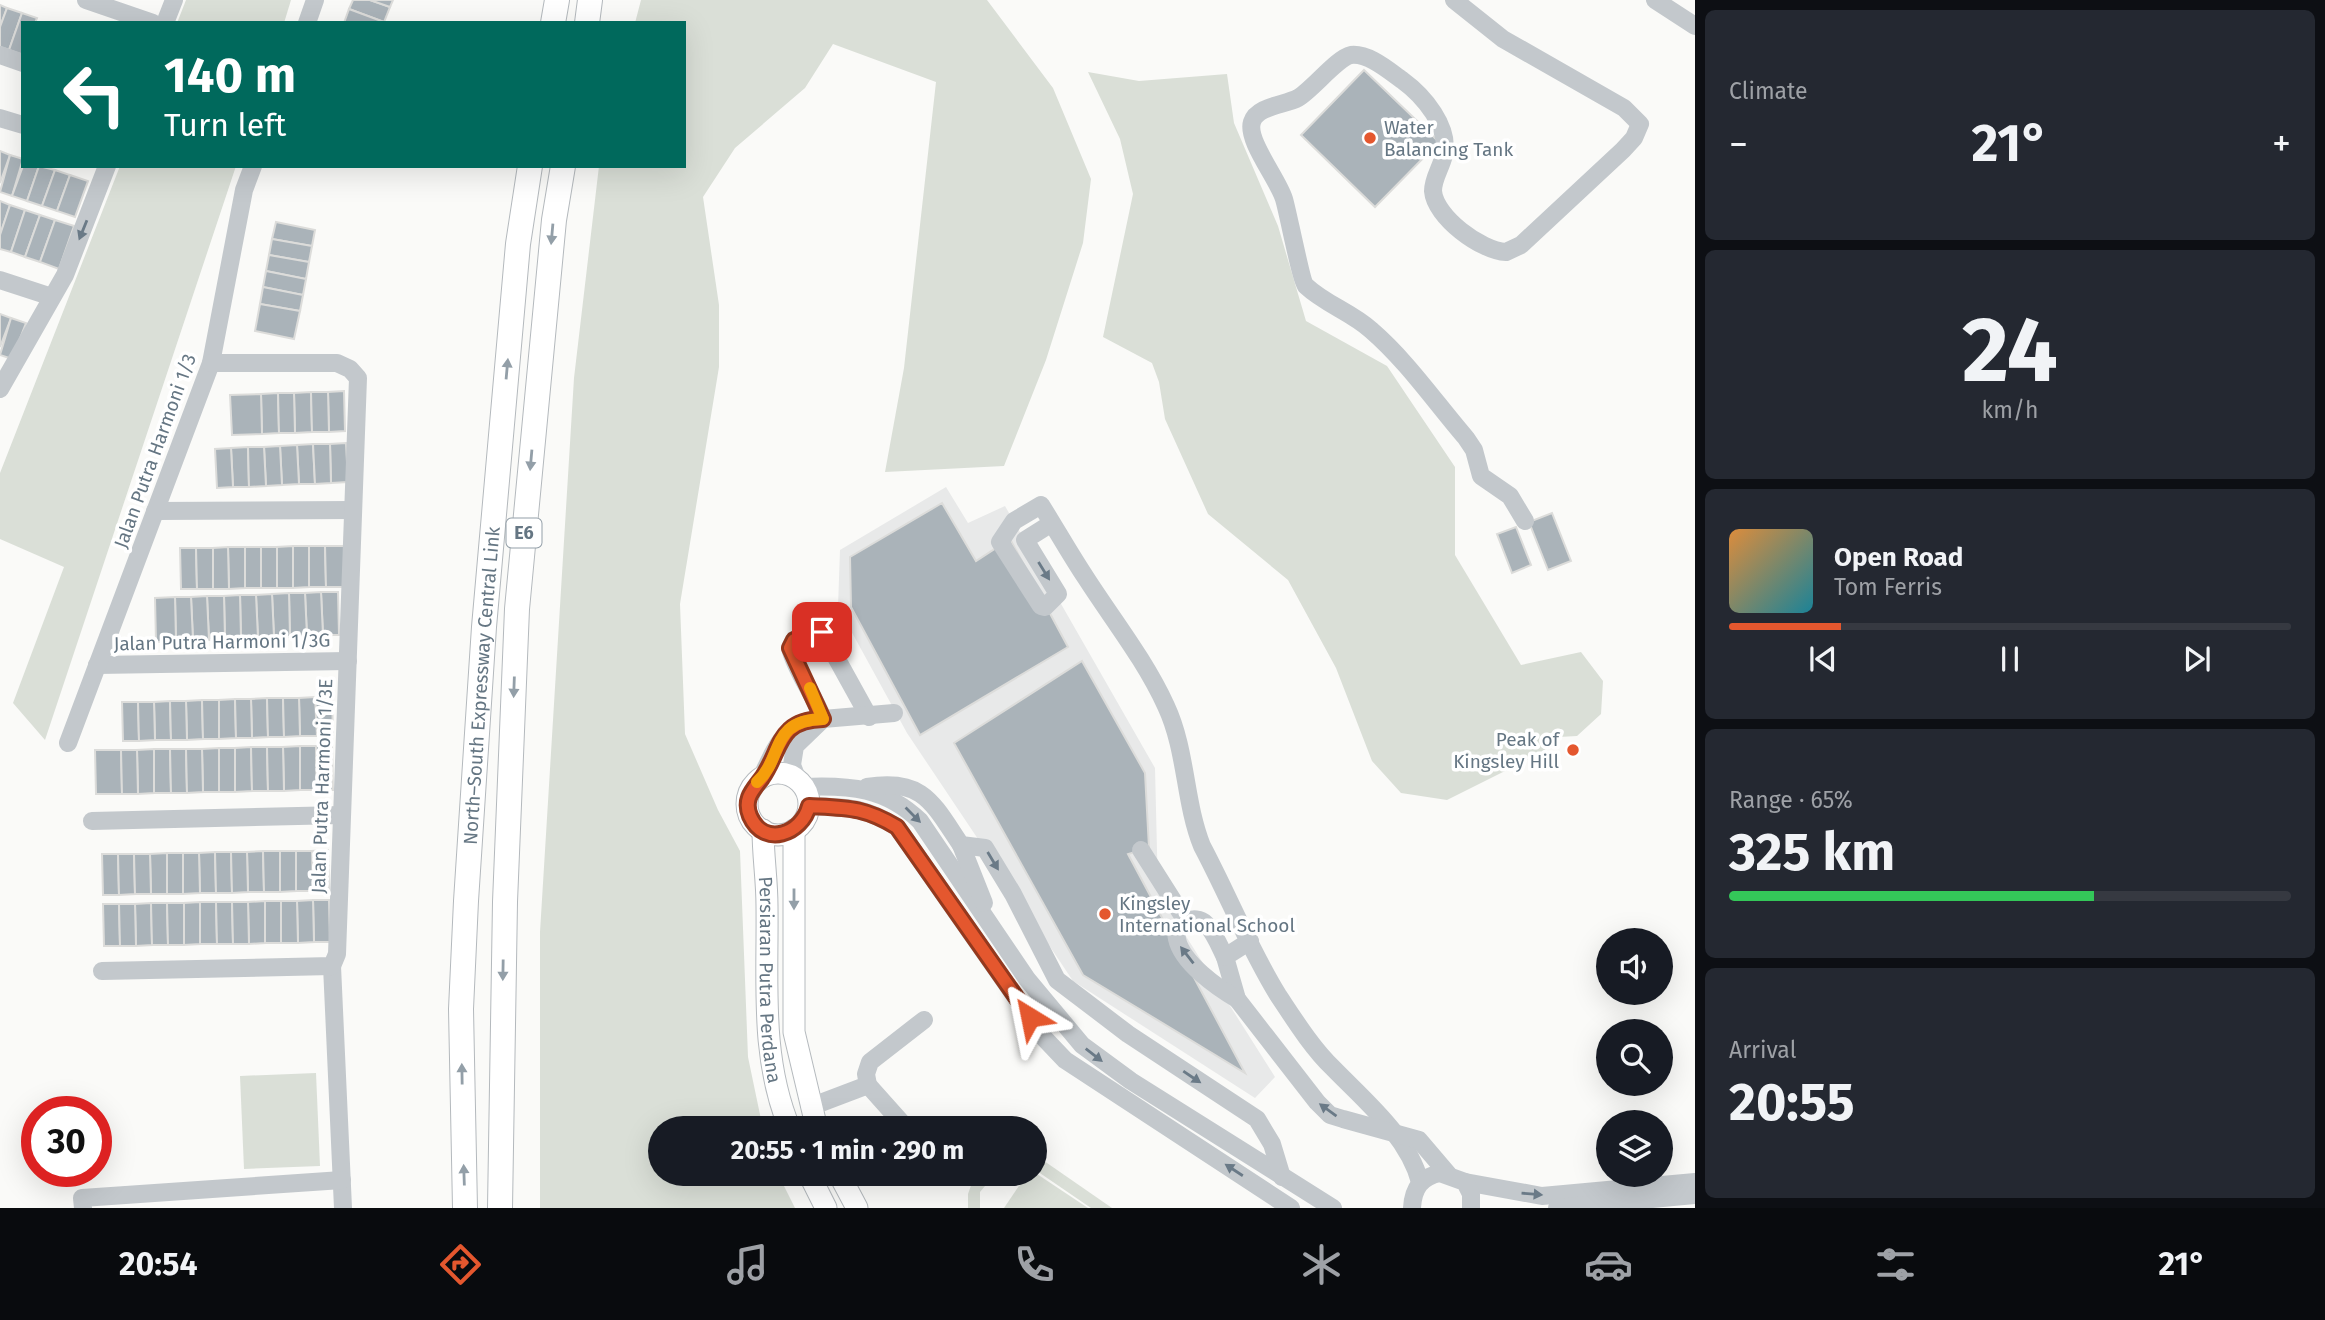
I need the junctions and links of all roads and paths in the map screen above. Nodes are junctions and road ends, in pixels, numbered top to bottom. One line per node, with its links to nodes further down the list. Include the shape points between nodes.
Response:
1 (86, 0): 8 (street)
2 (174, 0): 9 (street)
3 (315, 0): 10 (street)
4 (557, 0): 11 (highway)
5 (590, 0): 12 (highway)
6 (1454, 0): 29 (street, via 1503,39 1624,108 1640,124 1623,150 1521,245 1506,252 1480,246 1442,212 1433,190 1444,157 1444,135 1415,90 1370,59 1359,55 1343,58 1307,92 1257,115 1252,121 1253,137 1283,193 1304,285 1382,340 1466,438 1482,476 1510,496)
7 (1655, 0): 13 (street)
8 (147, 21)
9 (166, 21)
10 (308, 21)
11 (553, 21)
12 (587, 21)
13 (1695, 26)
14 (0, 55): 15 (street)
15 (21, 62)
16 (0, 118): 17 (street)
17 (21, 124)
18 (106, 168): 23 (street, one-way to 23, via 65,275)
19 (252, 168): 24 (street, Jalan Putra Harmoni 1/3, via 244,190)
20 (530, 168): 72 (highway, North–South Expressway Central Link / E6, one-way to 20, via 461,1009 466,901 486,599 518,244)
21 (563, 168): 73 (highway, North–South Expressway Central Link / E6, one-way to 73, via 517,609 505,902)
22 (0, 280): 23 (street)
23 (52, 296): 25 (street)
24 (211, 363): 26 (street, Jalan Putra Harmoni 1/3E, via 337,363 350,369 358,378); 27 (street, Jalan Putra Harmoni 1/3)
25 (0, 389)
26 (353, 510): 27 (street); 32 (street, Jalan Putra Harmoni 1/3E)
27 (155, 511): 33 (street, Jalan Putra Harmoni 1/3)
28 (1014, 521): 30 (street, via 1041,505); 31 (street); 31 (street, one-way to 28, via 1058,594 1045,607 1000,542)
29 (1525, 521)
30 (1052, 523): 31 (street); 49 (street, via 1166,706 1179,740 1195,827)
31 (1025, 540)
32 (348, 661): 33 (street, Jalan Putra Harmoni 1/3G); 41 (street, Jalan Putra Harmoni 1/3E)
33 (97, 665): 37 (street, Jalan Putra Harmoni 1/3)
34 (894, 713): 35 (street)
35 (869, 717): 36 (street); 36 (street, via 826,637 816,632 794,640 790,648)
36 (823, 719): 38 (street, via 799,723 786,732); 40 (street, via 795,746 792,765)
37 (68, 743)
38 (761, 778): 40 (main road, via 776,773); 43 (main road, via 747,804 749,815)
39 (863, 788): 40 (street); 45 (street, via 892,783 921,793); 47 (street, one-way to 47, via 904,805 920,821)
40 (804, 791): 44 (main road, via 807,816); 76 (street, one-way to 40, via 1065,1060 1045,1039 897,827 870,811)
41 (342, 815): 42 (street); 51 (street, Jalan Putra Harmoni 1/3E, via 337,954)
42 (92, 821)
43 (763, 830): 44 (main road, via 778,835); 57 (main road, Persiaran Putra Perdana, via 768,1029 773,1075)
44 (794, 830): 56 (main road, Persiaran Putra Perdana, one-way to 56, via 794,1032)
45 (961, 845): 47 (street); 62 (street, one-way to 62, via 985,848 1057,980 1128,1034 1257,1119 1272,1144)
46 (1141, 850): 48 (street)
47 (988, 918): 62 (street, one-way to 62, via 1048,1008 1082,1045 1131,1082)
48 (1186, 921): 50 (street, via 1206,924); 53 (street, one-way to 48, via 1211,984 1181,948 1176,937)
49 (1250, 941): 50 (street); 60 (street, via 1278,994 1309,1038)
50 (1225, 957): 53 (street)
51 (332, 966): 52 (street); 63 (street, Jalan Putra Harmoni 1/3E)
52 (102, 971)
53 (1237, 999): 60 (street, one-way to 53, via 1330,1115)
54 (924, 1020): 55 (street, via 870,1062)
55 (868, 1085): 56 (street); 59 (street)
56 (810, 1107): 58 (main road, Persiaran Putra Perdana)
57 (786, 1116)
58 (813, 1116)
59 (896, 1116)
60 (1392, 1132): 61 (street, via 1419,1140); 64 (street, via 1410,1154)
61 (1448, 1174): 64 (street, via 1433,1174); 65 (street)
62 (1282, 1177): 77 (street)
63 (342, 1180): 70 (street); 71 (street, Jalan Putra Harmoni 1/3E)
64 (1420, 1182): 78 (street)
65 (1465, 1182): 66 (street, one-way to 66, via 1542,1196); 79 (street)
66 (1695, 1182)
67 (815, 1186): 74 (main road)
68 (846, 1186): 75 (main road)
69 (1695, 1195): 80 (street)
70 (83, 1203)
71 (343, 1208)
72 (465, 1208)
73 (500, 1208)
74 (826, 1208)
75 (858, 1208)
76 (1291, 1208)
77 (1333, 1208)
78 (1411, 1208)
79 (1471, 1208)
80 (1558, 1208)

